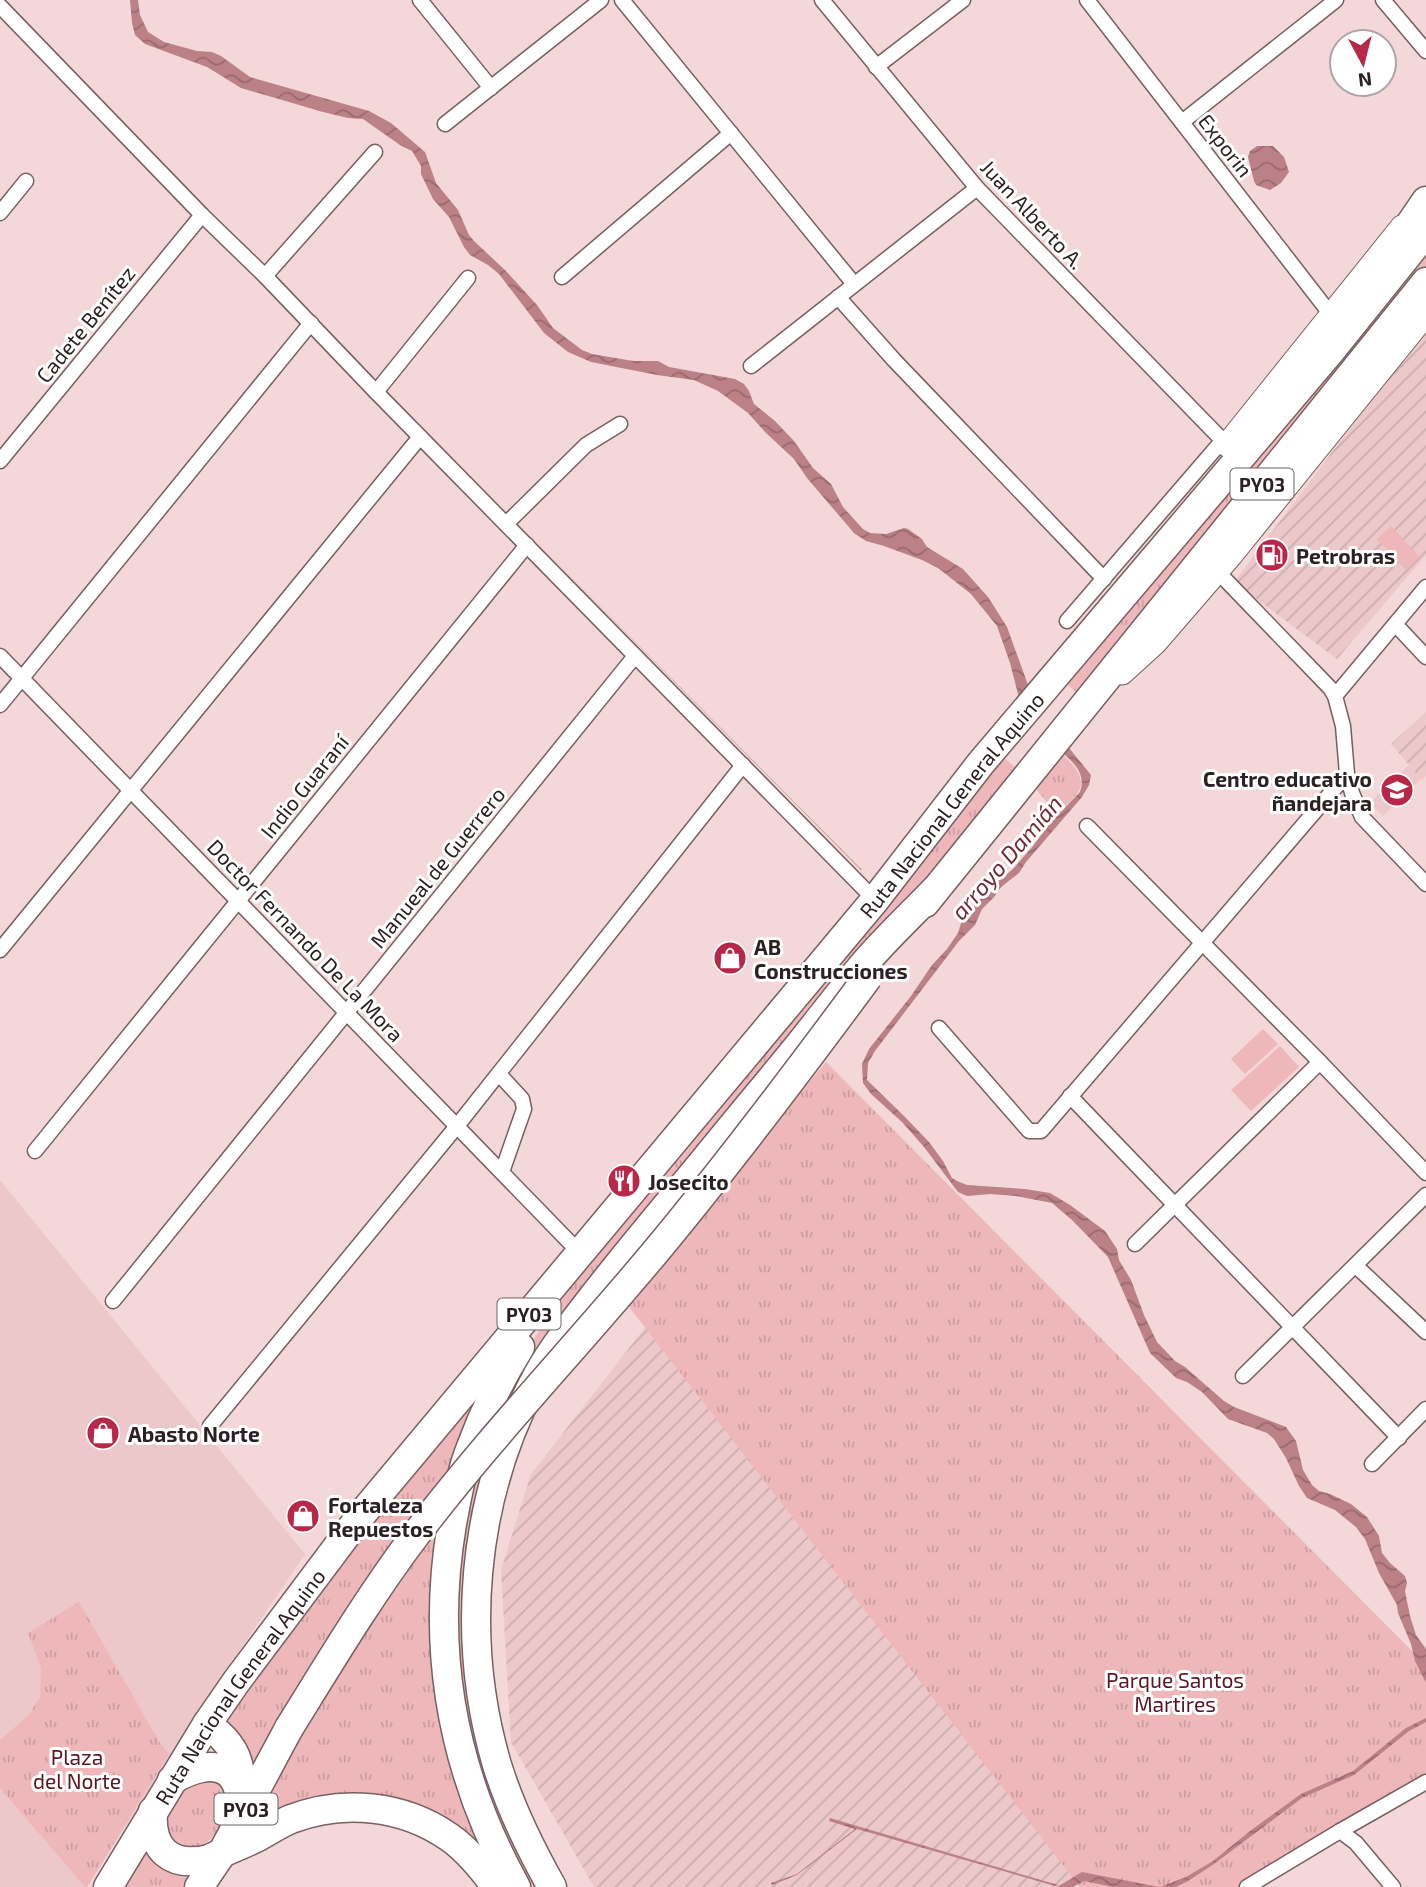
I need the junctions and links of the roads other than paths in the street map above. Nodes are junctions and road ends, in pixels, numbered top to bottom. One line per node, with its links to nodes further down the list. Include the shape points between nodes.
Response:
1 (420, 0): 12 (street)
2 (601, 0): 12 (street)
3 (622, 0): 15 (street)
4 (822, 0): 11 (street, Juan Alberto A.)
5 (964, 0): 11 (street)
6 (1087, 0): 13 (street, Exporin)
7 (1336, 0): 13 (street)
8 (1383, 0): 10 (street)
9 (0, 6): 21 (street)
10 (1426, 51)
11 (876, 67): 18 (street, Juan Alberto A.)
12 (491, 88): 14 (street)
13 (1182, 122): 30 (street, Exporin)
14 (445, 124)
15 (730, 133): 24 (street); 27 (street)
16 (376, 152): 23 (street)
17 (26, 181): 20 (street)
18 (976, 188): 27 (street); 38 (street, Juan Alberto A.)
19 (1426, 199): 30 (main road, PY03); 32 (highway, via 1358,300)
20 (0, 213)
21 (202, 215): 23 (street); 39 (street, Cadete Benítez)
22 (1426, 232): 32 (highway, Ruta Nacional General Aquino / PY03)
23 (265, 276): 31 (street)
24 (562, 277)
25 (468, 278): 34 (street)
26 (1426, 282): 44 (highway, Ruta Nacional General Aquino / PY03)
27 (854, 284): 28 (street)
28 (838, 297): 33 (street); 43 (street)
29 (1426, 314): 35 (main road, PY03)
30 (1332, 316): 38 (main road, PY03)
31 (311, 323): 34 (street); 52 (street)
32 (1329, 353): 46 (highway, Ruta Nacional General Aquino / PY03)
33 (751, 366)
34 (376, 392): 37 (street)
35 (1353, 405): 42 (main road, PY03); 44 (main road)
36 (620, 424): 40 (street, via 586,445)
37 (420, 437): 40 (street); 58 (street)
38 (1224, 443): 43 (street); 46 (highway, PY03, via 1129,565)
39 (0, 461)
40 (506, 524): 41 (street)
41 (527, 545): 50 (street); 63 (street, Indio Guaraní)
42 (1217, 571): 53 (main road, PY03, via 1156,643); 54 (street)
43 (1104, 579): 47 (street)
44 (1186, 580): 53 (highway, Ruta Nacional General Aquino / PY03)
45 (1426, 587): 48 (street)
46 (1105, 615): 62 (highway, Ruta Nacional General Aquino / PY03, via 981,763)
47 (1068, 621)
48 (1396, 625): 51 (street); 54 (street)
49 (0, 656): 52 (street, Doctor Fernando De La Mora)
50 (635, 656): 56 (street); 66 (street, Manueal de Guerrero)
51 (1426, 657)
52 (22, 678): 55 (street); 58 (street, Doctor Fernando De La Mora)
53 (1099, 687): 61 (highway, Ruta Nacional General Aquino / PY03)
54 (1335, 696): 57 (street)
55 (0, 705)
56 (743, 765): 62 (street); 69 (street)
57 (1347, 774): 60 (street, via 1362,817); 64 (street)
58 (131, 790): 63 (street, Doctor Fernando De La Mora); 65 (street)
59 (1087, 826): 64 (street)
60 (1426, 884)
61 (936, 890): 91 (highway, Ruta Nacional General Aquino / PY03, bridge, via 684,1217 417,1533 373,1594); 99 (highway, PY03, via 860,968 606,1280 556,1346 514,1425 499,1466 478,1565 478,1665 497,1765 520,1825)
62 (875, 900): 78 (highway, Ruta Nacional General Aquino / PY03)
63 (238, 901): 66 (street, Doctor Fernando De La Mora); 72 (street, Indio Guaraní)
64 (1202, 942): 68 (street); 70 (street)
65 (0, 950)
66 (347, 1012): 71 (street, Doctor Fernando De La Mora); 80 (street, Manueal de Guerrero)
67 (939, 1028): 70 (street, via 1029,1131 1041,1131)
68 (1320, 1062): 74 (street); 76 (street)
69 (499, 1074): 71 (street); 73 (street, via 522,1099 524,1110)
70 (1070, 1096): 76 (street)
71 (457, 1126): 73 (street, Doctor Fernando De La Mora); 85 (street)
72 (35, 1151)
73 (502, 1172): 78 (street, Doctor Fernando De La Mora)
74 (1426, 1173)
75 (1426, 1195): 79 (street)
76 (1175, 1206): 77 (street); 81 (street)
77 (1135, 1244)
78 (577, 1257): 88 (highway, Ruta Nacional General Aquino / PY03, via 362,1514); 98 (highway, PY03, via 501,1378 484,1416 461,1480 447,1550 443,1627 447,1688 469,1781)
79 (1356, 1266): 81 (street); 82 (street)
80 (113, 1301)
81 (1292, 1327): 83 (street); 86 (street)
82 (1426, 1332)
83 (1243, 1376)
84 (1426, 1409): 86 (street)
85 (210, 1426)
86 (1399, 1438): 87 (street)
87 (1372, 1464)
88 (207, 1724): 89 (highway, Ruta Nacional General Aquino / PY03); 91 (highway, via 231,1746 239,1770)
89 (172, 1780): 91 (highway, via 191,1770 216,1767 234,1779); 92 (highway, Ruta Nacional General Aquino / PY03)
90 (1426, 1782): 93 (street)
91 (240, 1808): 94 (highway, Ruta Nacional General Aquino / PY03)
92 (153, 1811): 94 (highway, via 152,1826 164,1853 179,1861 195,1862); 95 (highway, Ruta Nacional General Aquino / PY03)
93 (1340, 1831): 100 (street); 101 (street)
94 (222, 1853): 96 (highway, Ruta Nacional General Aquino / PY03); 97 (highway, via 290,1819 370,1807 421,1821 449,1837 469,1853)
95 (108, 1887)
96 (199, 1887)
97 (496, 1887)
98 (516, 1887)
99 (552, 1887)
100 (1247, 1887)
101 (1393, 1887)

